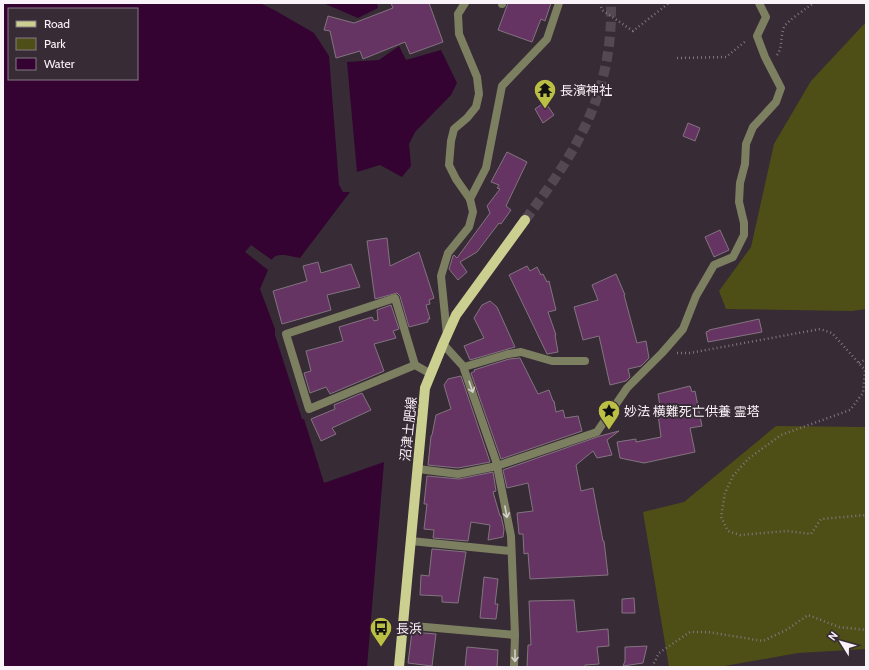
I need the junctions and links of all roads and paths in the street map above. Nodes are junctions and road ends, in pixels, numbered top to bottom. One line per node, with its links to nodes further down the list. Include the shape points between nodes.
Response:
1 (465, 3): 10 (street, via 458,14 459,34 477,77 479,94 476,107 454,128 450,165)
2 (559, 3): 10 (street, via 547,39 502,86 486,168)
3 (600, 3): 4 (path, via 602,10 633,31)
4 (669, 3)
5 (759, 3): 7 (street, via 766,17)
6 (814, 3): 9 (path, via 785,26 780,50)
7 (760, 30): 8 (path, via 726,57); 9 (street, via 757,36)
8 (676, 58)
9 (769, 64): 13 (street, via 781,88 776,102 753,127 746,144 739,202 744,235 733,257 714,265 696,296 684,329)
10 (470, 200): 12 (street, via 473,212 469,227 448,253 441,276)
11 (525, 220): 12 (main road, 沼津土肥線, via 456,315)
12 (445, 339): 18 (street); 19 (main road, 沼津土肥線)
13 (662, 353): 16 (path, via 690,353 820,329 832,333); 20 (street, via 627,388 596,432)
14 (866, 359): 16 (path)
15 (585, 362): 18 (street, via 552,361 521,352)
16 (859, 364): 22 (path, via 864,370 863,393 850,410 781,435 748,459 733,476 725,493 721,517 728,531 740,535 787,531 811,534 821,519)
17 (415, 365): 17 (street, via 309,409 286,334 395,298); 19 (street)
18 (464, 368): 20 (street, one-way to 20)
19 (431, 374): 21 (main road, 沼津土肥線, via 425,388)
20 (497, 466): 21 (street, via 458,474); 24 (street, one-way to 24, via 511,536)
21 (418, 469): 23 (main road, 沼津土肥線)
22 (866, 515)
23 (411, 541): 24 (street); 25 (main road, 沼津土肥線)
24 (511, 551): 27 (street)
25 (403, 625): 27 (street); 28 (main road, 沼津土肥線)
26 (866, 630): 30 (path, via 839,627 808,615 788,629 762,641 708,632 690,632 659,653)
27 (515, 635): 29 (street, one-way to 29)
28 (399, 667)
29 (514, 667)
30 (652, 667)

